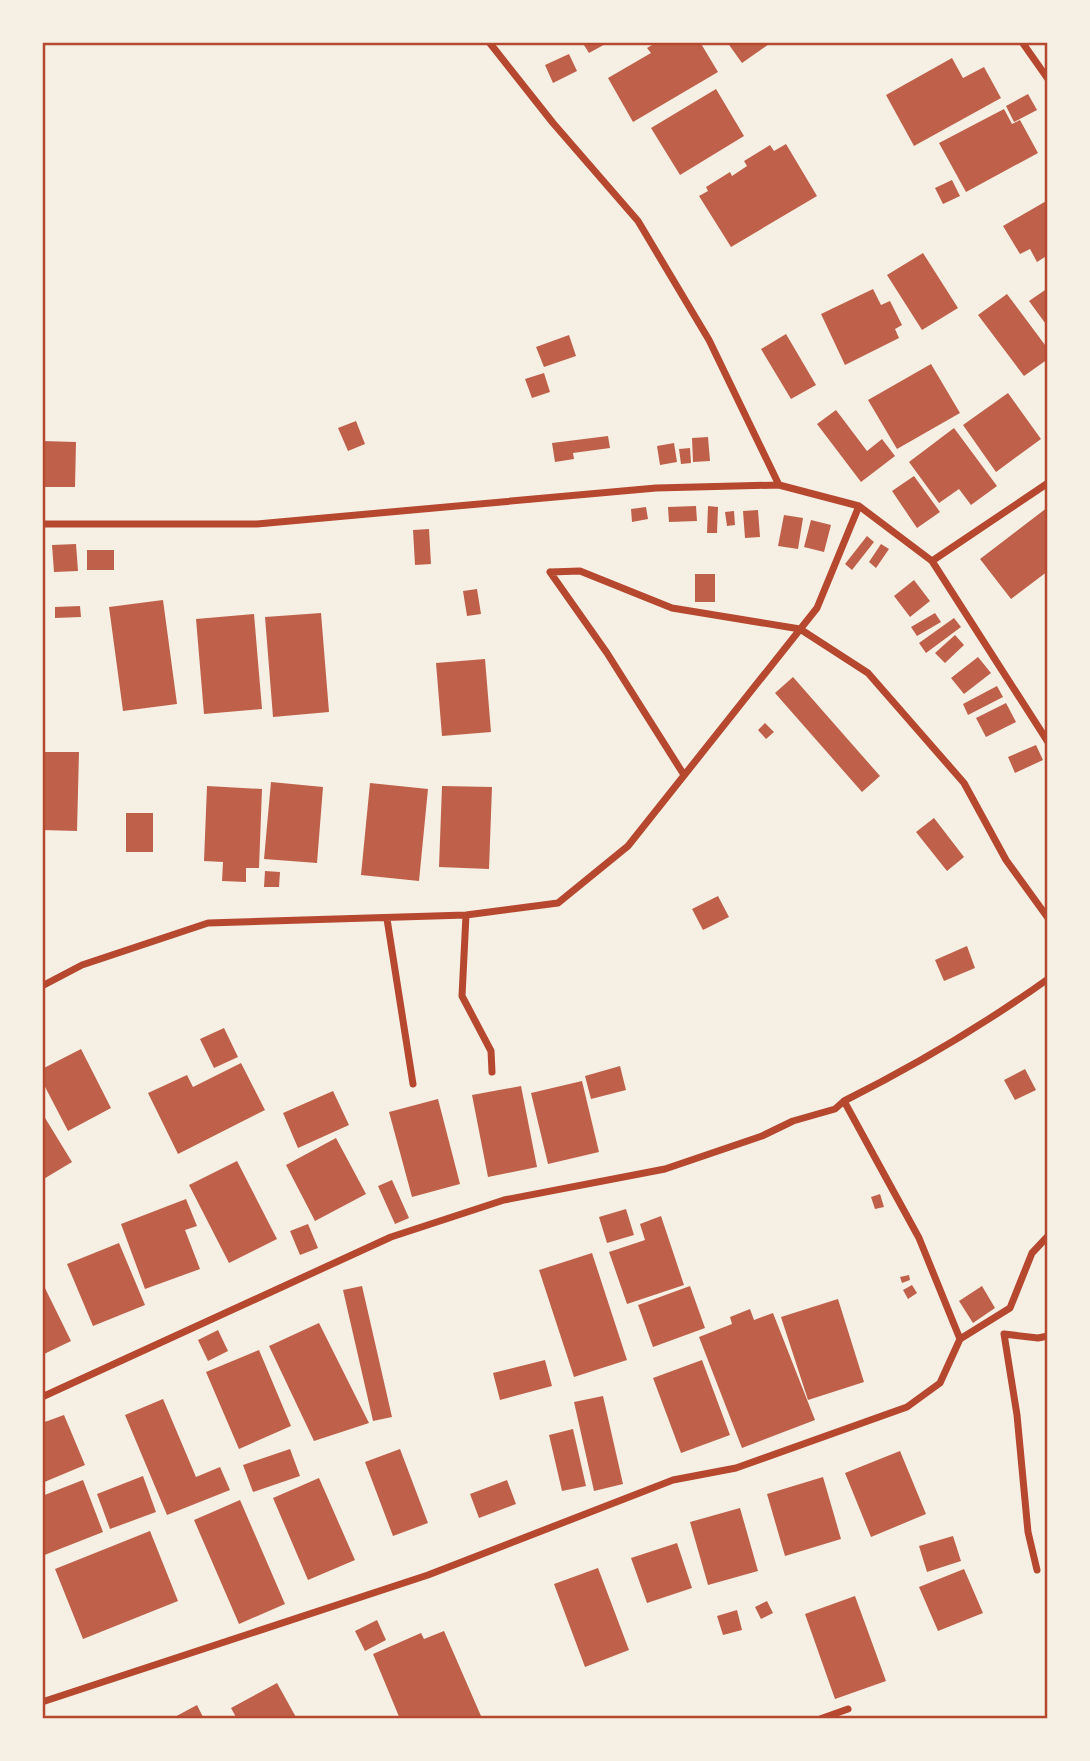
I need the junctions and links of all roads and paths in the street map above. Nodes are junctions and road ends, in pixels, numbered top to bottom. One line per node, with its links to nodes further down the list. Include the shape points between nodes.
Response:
1 (489, 42): 5 (street, via 638,221 709,340)
2 (1022, 42): 3 (street)
3 (1048, 79)
4 (1048, 483): 8 (street)
5 (779, 485): 6 (street); 7 (street, via 656,488 257,524)
6 (859, 506): 8 (street); 9 (street, via 817,608)
7 (42, 524)
8 (932, 561): 10 (street)
9 (800, 629): 11 (street); 11 (street, via 672,608 580,571 550,572 578,608); 13 (street, via 868,673 964,783 1006,860)
10 (1048, 742)
11 (684, 775): 12 (street, via 628,846 558,903)
12 (466, 915): 14 (street); 17 (street, via 462,996 491,1051)
13 (1048, 918)
14 (387, 919): 16 (street, via 208,923 82,965); 18 (street)
15 (1048, 979): 19 (street, via 924,1061)
16 (43, 983)
17 (492, 1072)
18 (413, 1084)
19 (844, 1101): 22 (street, via 919,1238); 23 (street, via 835,1109 665,1169 503,1200 391,1237)
20 (1048, 1236): 22 (street, via 1032,1253 1010,1308)
21 (1048, 1336): 24 (street, via 1004,1334 1017,1415 1023,1497)
22 (960, 1339): 25 (street, via 940,1383 907,1407 736,1468 673,1480 428,1575)
23 (42, 1397)
24 (1037, 1570)
25 (42, 1702)
26 (848, 1709): 27 (street)
27 (820, 1719)

